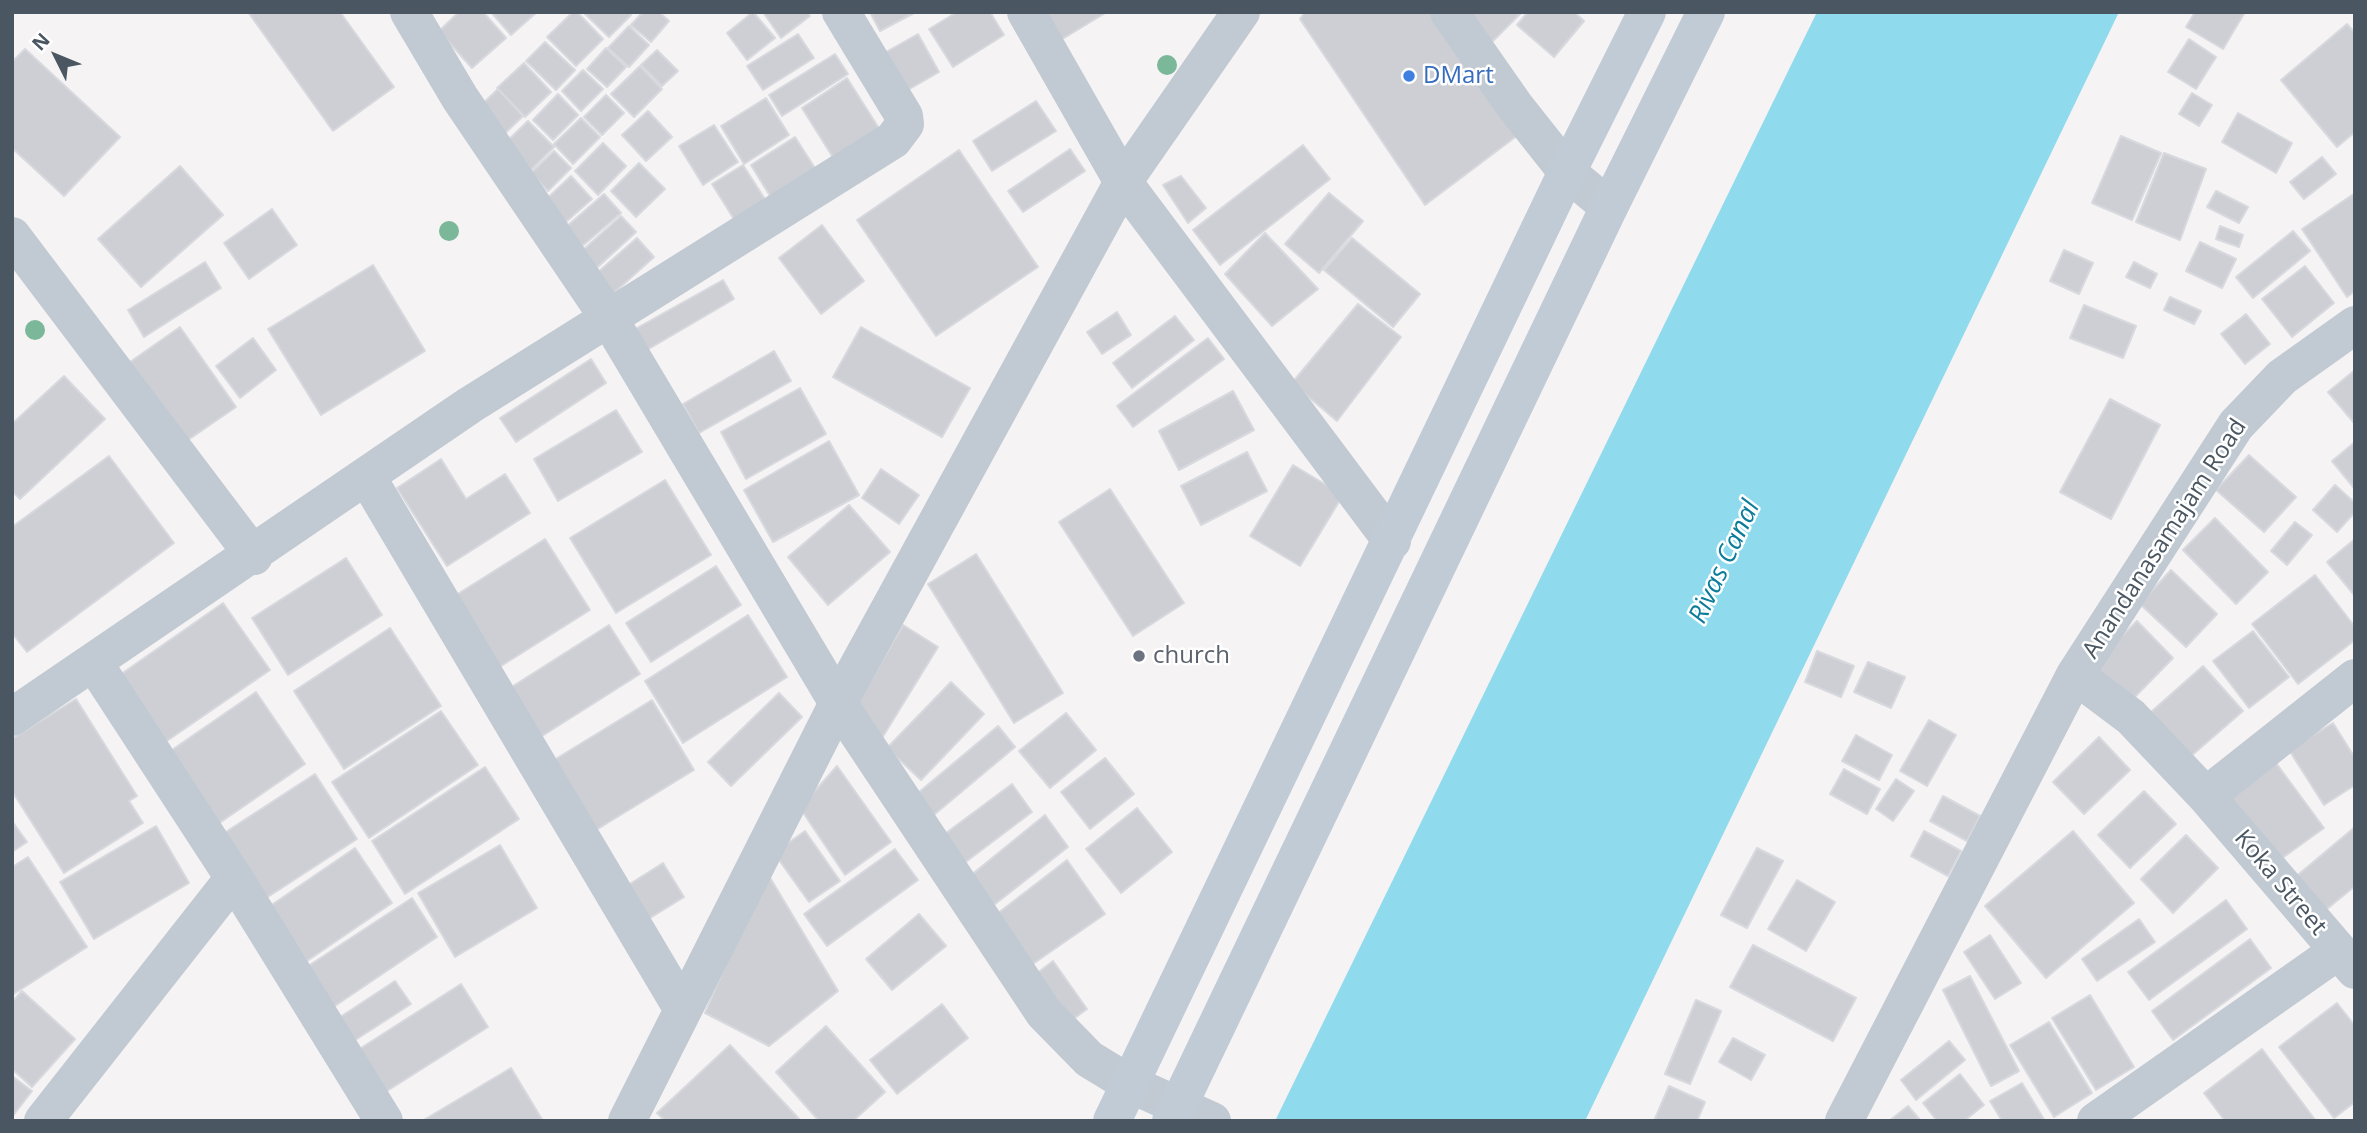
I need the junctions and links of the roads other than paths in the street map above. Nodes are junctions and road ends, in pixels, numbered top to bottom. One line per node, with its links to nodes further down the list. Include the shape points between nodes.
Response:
1 (841, 12): 12 (street, via 904,116 899,134)
2 (1026, 12): 9 (street)
3 (1449, 12): 8 (street)
4 (1647, 12): 8 (street)
5 (1706, 12): 10 (street)
6 (1231, 17): 9 (street)
7 (424, 18): 12 (street, via 460,99)
8 (1567, 172): 10 (street); 15 (street)
9 (1123, 182): 15 (street); 20 (street)
10 (1609, 207): 27 (street)
11 (12, 236): 16 (street)
12 (608, 317): 14 (street); 20 (street)
13 (2355, 325): 18 (street, Anandanasamajam Road, via 2282,377 2236,425)
14 (367, 477): 16 (street); 25 (street)
15 (1392, 541): 26 (street)
16 (254, 556): 17 (street)
17 (94, 663): 21 (street); 23 (street)
18 (2075, 676): 22 (street, Koka Street, via 2131,717); 32 (street, Anandanasamajam Road)
19 (2355, 678): 22 (street)
20 (838, 703): 25 (street); 26 (street, via 1044,1013 1089,1059)
21 (12, 717)
22 (2206, 796): 24 (street, Koka Street)
23 (234, 878): 28 (street); 29 (street)
24 (2346, 960): 33 (street)
25 (682, 1008): 30 (street)
26 (1130, 1084): 27 (street); 31 (street)
27 (1187, 1116)
28 (43, 1121)
29 (384, 1121)
30 (626, 1121)
31 (1112, 1121)
32 (1844, 1121)
33 (2096, 1121)

